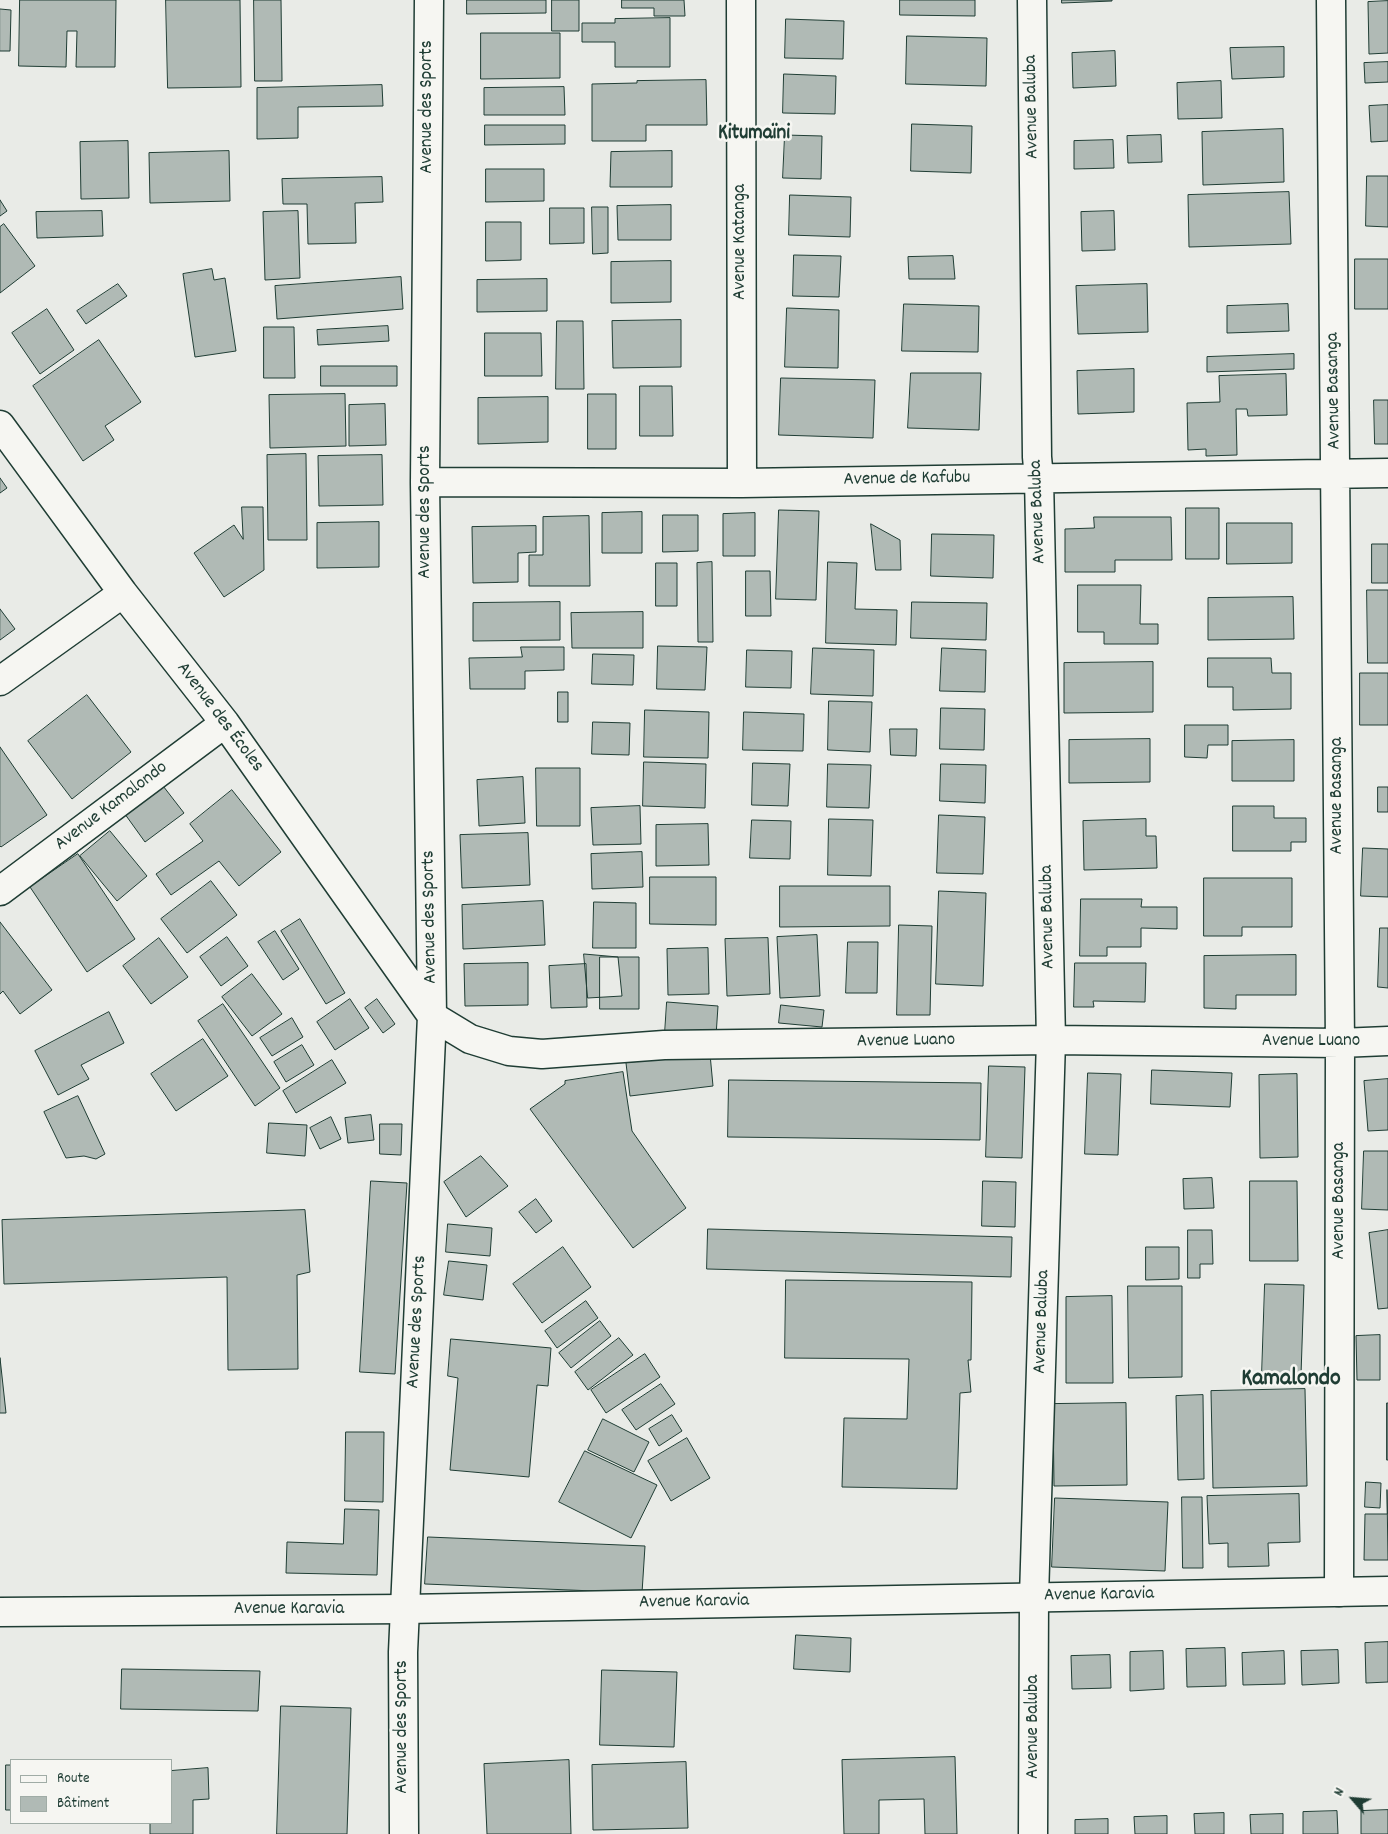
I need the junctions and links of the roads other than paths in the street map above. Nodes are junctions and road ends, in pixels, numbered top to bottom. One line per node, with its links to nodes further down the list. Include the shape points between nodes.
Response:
1 (429, 0): 9 (street, Avenue des Sports)
2 (741, 0): 10 (street, Avenue Katanga)
3 (1032, 0): 8 (street, Avenue Baluba)
4 (1331, 0): 7 (street, Avenue Basanga)
5 (0, 425): 11 (street, Avenue des Écoles)
6 (1388, 473): 7 (street, Avenue de Kafubu)
7 (1336, 475): 8 (street, Avenue de Kafubu); 18 (street, Avenue Basanga)
8 (1039, 478): 10 (street, Avenue de Kafubu); 16 (street, Avenue Baluba)
9 (426, 482): 10 (street, Avenue de Kafubu); 15 (street, Avenue des Sports)
10 (742, 483)
11 (123, 593): 12 (street); 13 (street, Avenue des Écoles)
12 (0, 681)
13 (225, 723): 14 (street, Avenue Kamalondo); 15 (street, Avenue des Écoles)
14 (0, 891)
15 (432, 1016): 16 (street, Avenue Luano, via 470,1039 509,1051 542,1054 664,1045); 22 (street, Avenue des Sports)
16 (1051, 1040): 18 (street, Avenue Luano); 21 (street, Avenue Baluba)
17 (1388, 1041): 18 (street, Avenue Luano)
18 (1340, 1043): 20 (street, Avenue Basanga)
19 (1388, 1591): 20 (street, Avenue Karavia)
20 (1339, 1592): 21 (street, Avenue Karavia)
21 (1034, 1597): 22 (street, Avenue Karavia); 25 (street, Avenue Baluba)
22 (404, 1609): 23 (street, Avenue Karavia); 24 (street, Avenue des Sports)
23 (0, 1612)
24 (404, 1834)
25 (1033, 1834)

